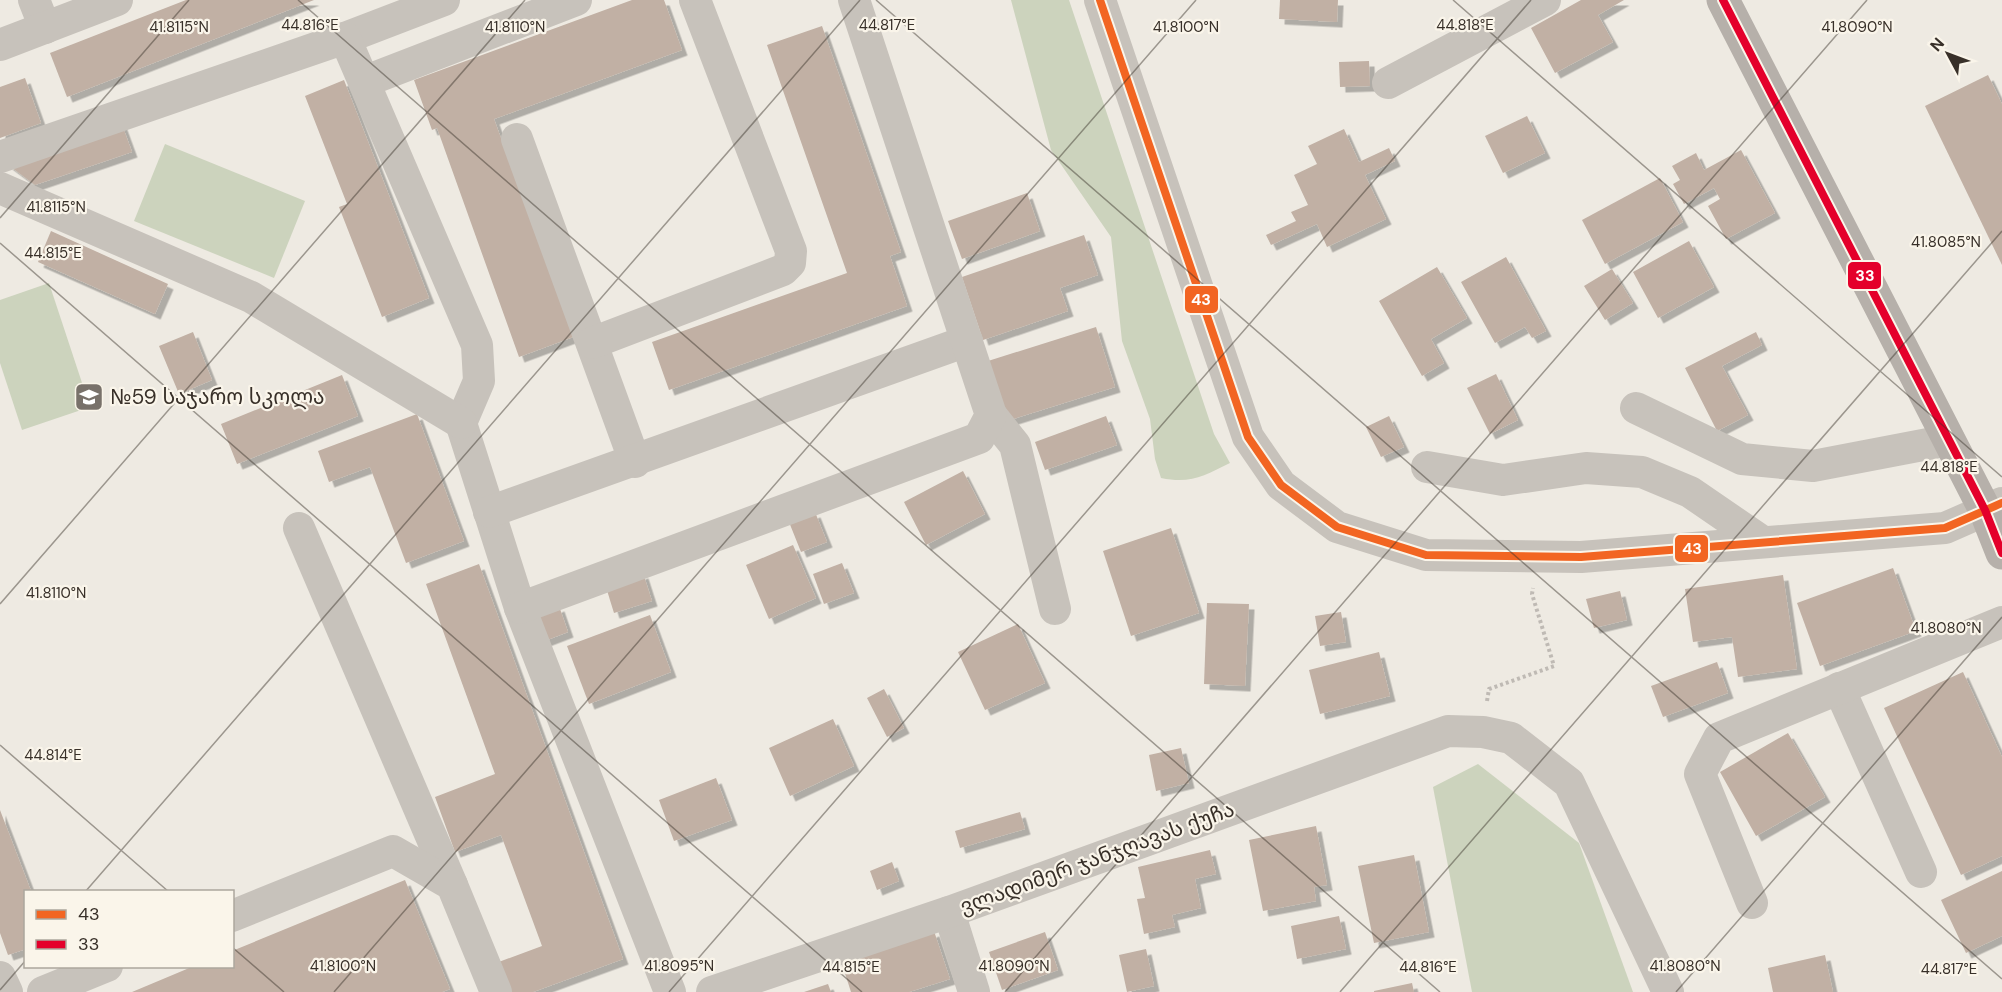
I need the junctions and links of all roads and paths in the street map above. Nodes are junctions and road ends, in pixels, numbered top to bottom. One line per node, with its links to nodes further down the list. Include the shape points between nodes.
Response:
1 (117, 0): 10 (street)
2 (444, 0): 11 (street)
3 (576, 0): 9 (street)
4 (695, 0): 19 (street, via 791,251 790,262 783,270)
5 (854, 0): 18 (street)
6 (1100, 0): 31 (street, via 1248,437 1281,485 1337,527 1426,555)
7 (1545, 0): 14 (street)
8 (1723, 0): 23 (main road)
9 (535, 8): 13 (street)
10 (40, 14): 12 (street)
11 (345, 38): 13 (street); 16 (street)
12 (0, 45)
13 (366, 81): 22 (street, via 477,345 479,381)
14 (1388, 82)
15 (517, 139): 19 (street)
16 (0, 157)
17 (0, 188): 22 (street, via 251,297)
18 (967, 341): 21 (street); 24 (street)
19 (592, 343): 24 (street)
20 (1635, 408): 23 (street, via 1742,459 1813,466)
21 (991, 414): 32 (street, via 979,438); 33 (street, via 1015,445)
22 (461, 423): 27 (street)
23 (1949, 440): 26 (main road)
24 (635, 462): 27 (street)
25 (1427, 467): 29 (street, via 1503,480 1586,468 1642,472 1690,492)
26 (1994, 507): 29 (street, via 1945,528); 30 (main road)
27 (489, 512): 32 (street)
28 (299, 528): 38 (street)
29 (1763, 542): 31 (street)
30 (2002, 554)
31 (1538, 558): 36 (path, via 1532,594 1554,666 1489,689)
32 (520, 608): 47 (street)
33 (1055, 609)
34 (2002, 622): 35 (street)
35 (1839, 688): 37 (street); 39 (street, via 1719,738 1700,774)
36 (1483, 732): 40 (street, ვლადიმერ ჯანჯღავას ქუჩა, via 1449,731); 50 (street, ვლადიმერ ჯანჯღავას ქუჩა, via 1511,738 1569,783)
37 (1921, 872)
38 (452, 885): 41 (street, via 393,851); 46 (street)
39 (1752, 903)
40 (949, 912): 48 (street, ვლადიმერ ჯანჯღავას ქუჩა); 49 (street)
41 (234, 915)
42 (102, 968): 45 (street)
43 (0, 977): 44 (street)
44 (7, 992)
45 (43, 992)
46 (496, 992)
47 (670, 992)
48 (712, 992)
49 (974, 992)
50 (1668, 992)

